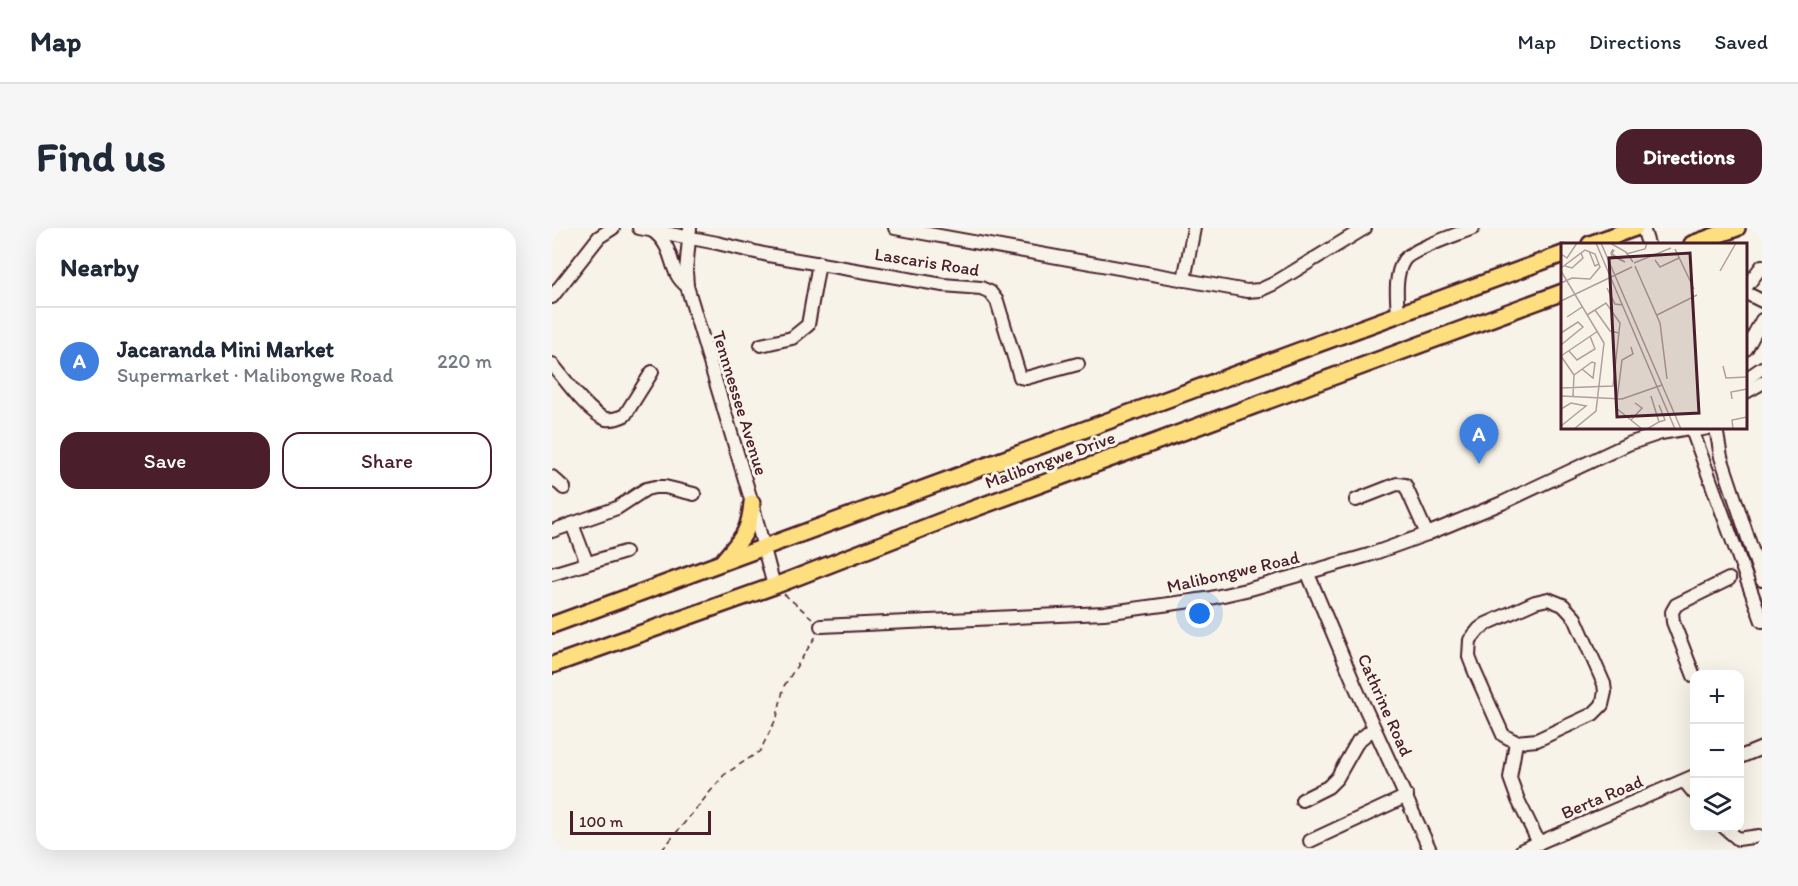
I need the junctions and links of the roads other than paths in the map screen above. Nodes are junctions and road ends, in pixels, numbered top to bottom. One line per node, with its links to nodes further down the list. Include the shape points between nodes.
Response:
1 (613, 228): 25 (street, via 599,237)
2 (639, 228): 10 (street, Lascaris Road)
3 (895, 228): 20 (street)
4 (1194, 228): 20 (street)
5 (1365, 228): 20 (street, via 1260,290 1235,290)
6 (1473, 228): 27 (street, via 1406,257 1398,276)
7 (1599, 228): 13 (main road)
8 (1643, 228): 15 (street)
9 (1737, 228): 16 (main road)
10 (653, 231): 11 (street, Lascaris Road); 21 (street, via 665,241 675,272)
11 (690, 233): 18 (street, Lascaris Road, via 758,253); 21 (street, Tennnessee Avenue)
12 (1627, 233): 14 (main road)
13 (1585, 243)
14 (1593, 243)
15 (1648, 243)
16 (1695, 243)
17 (1561, 255): 27 (main road, Malibongwe Drive)
18 (819, 263): 29 (street, via 808,325 792,338); 32 (street, Lascaris Road, via 985,289 997,301 1020,377)
19 (1760, 273): 22 (street)
20 (1184, 280)
21 (687, 286): 47 (street, Tennnessee Avenue)
22 (1747, 286)
23 (1561, 293): 61 (main road, Malibongwe Drive)
24 (1747, 293): 26 (street)
25 (552, 297)
26 (1762, 301)
27 (1398, 315): 52 (main road, Malibongwe Drive)
28 (1762, 320): 30 (street)
29 (761, 345)
30 (1747, 347)
31 (552, 364): 34 (street, via 596,414 608,419 625,415)
32 (1078, 364)
33 (1762, 368): 35 (street)
34 (652, 372)
35 (1747, 378)
36 (1762, 383): 37 (street)
37 (1747, 391)
38 (1649, 429): 42 (street, Malibongwe Road)
39 (1685, 429): 42 (street, Malibongwe Road)
40 (1690, 429): 63 (street)
41 (1716, 429): 51 (street, via 1721,457)
42 (1628, 444): 50 (street, Malibongwe Road)
43 (552, 477): 44 (street)
44 (564, 488)
45 (694, 494): 48 (street, via 665,487 646,489 617,508)
46 (1356, 500): 50 (street, via 1390,486 1405,485)
47 (752, 503): 52 (street, Tennnessee Avenue); 56 (main road, via 745,536)
48 (572, 524): 49 (street); 55 (street)
49 (552, 531)
50 (1427, 534): 59 (street, Malibongwe Road)
51 (1748, 540): 54 (street); 57 (street)
52 (765, 547): 56 (main road, Malibongwe Drive); 61 (street, Tennnessee Avenue)
53 (625, 552): 55 (street)
54 (1762, 552)
55 (587, 563): 58 (street)
56 (722, 564): 64 (main road, Malibongwe Drive)
57 (1761, 572): 62 (street, via 1756,578)
58 (552, 574)
59 (1308, 574): 65 (street, Malibongwe Road, via 1206,599 1104,613); 68 (street, Cathrine Road)
60 (1729, 579): 67 (street, via 1676,605 1672,612)
61 (774, 586): 66 (main road, Malibongwe Drive)
62 (1762, 604)
63 (1762, 621)
64 (552, 625)
65 (821, 626)
66 (552, 665)
67 (1693, 670)
68 (1374, 728): 73 (street, Cathrine Road); 74 (street, via 1358,741 1337,778)
69 (1516, 742): 69 (street, via 1503,735 1469,657 1470,640 1486,624 1548,599 1563,605 1575,618 1604,684 1604,699 1598,710 1580,722 1538,740); 78 (street, via 1510,778)
70 (1762, 748): 71 (street)
71 (1744, 755)
72 (1689, 779): 78 (street, Berta Road)
73 (1407, 796): 77 (street); 79 (street, Cathrine Road)
74 (1302, 800)
75 (1730, 832): 76 (street, via 1738,839)
76 (1759, 836)
77 (1310, 841)
78 (1539, 843): 80 (street, Berta Road)
79 (1430, 850)
80 (1522, 850)

